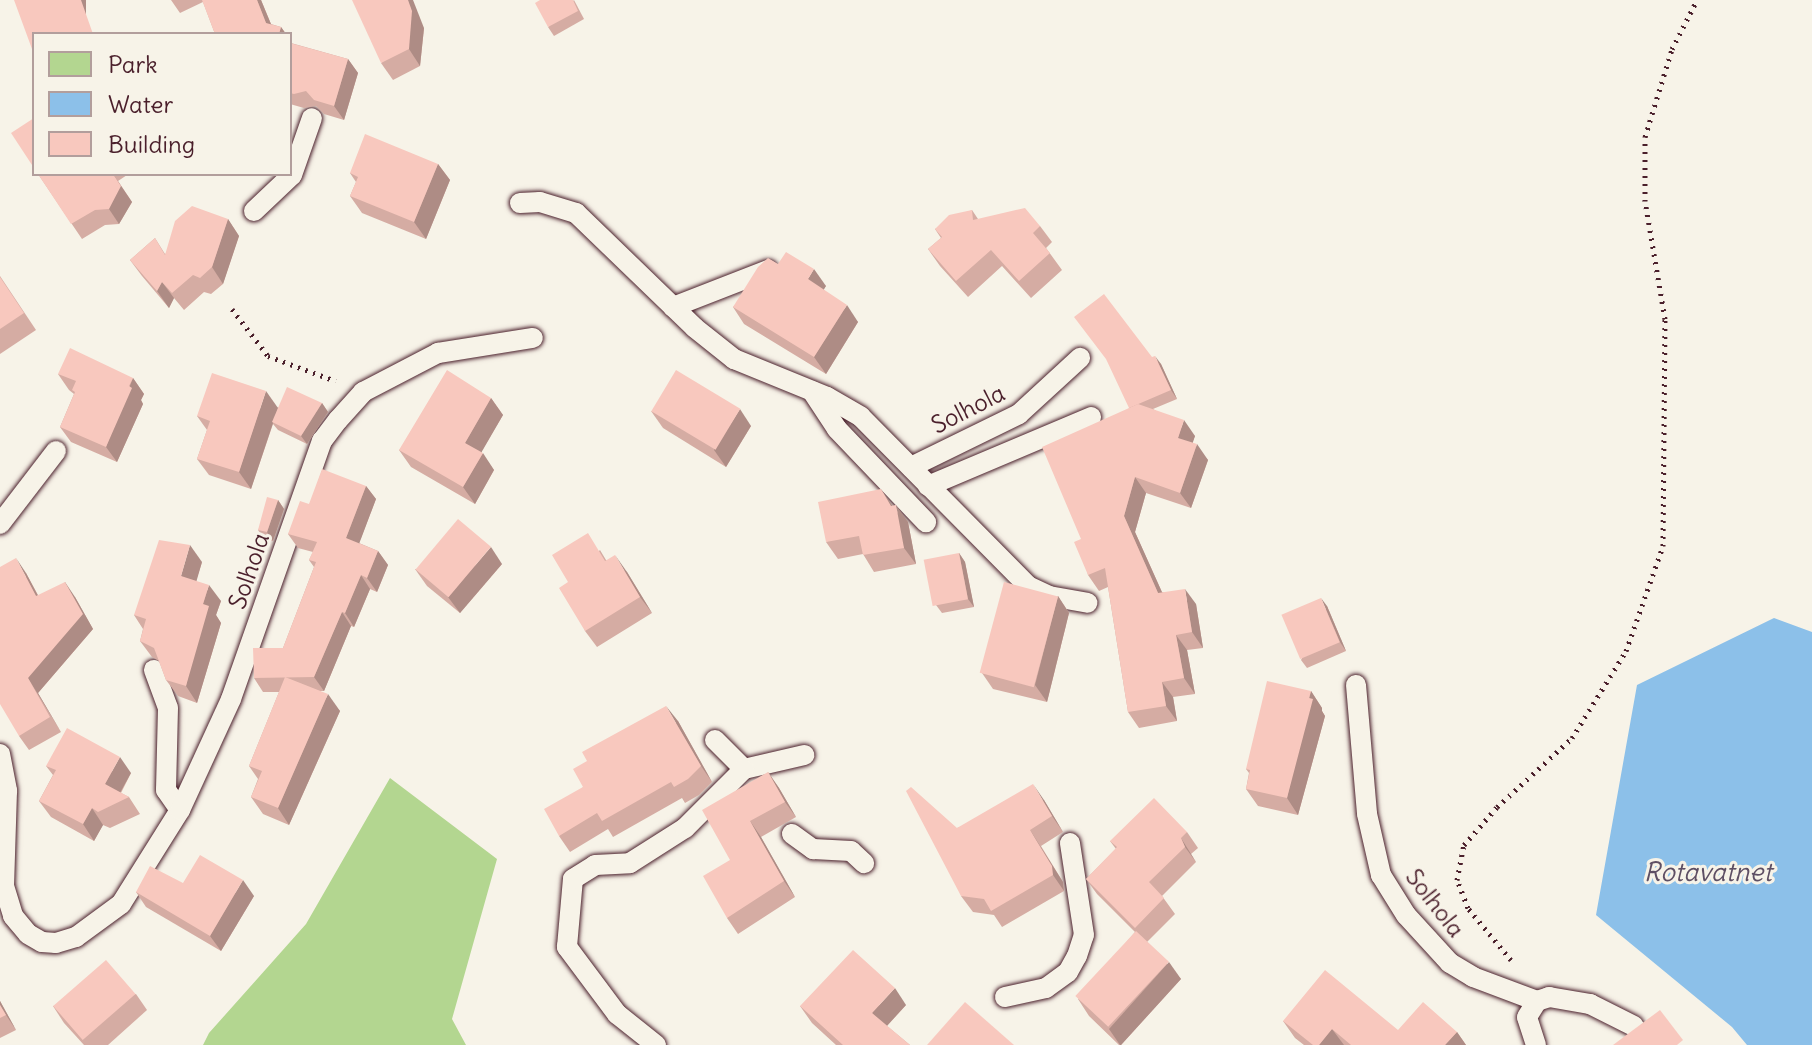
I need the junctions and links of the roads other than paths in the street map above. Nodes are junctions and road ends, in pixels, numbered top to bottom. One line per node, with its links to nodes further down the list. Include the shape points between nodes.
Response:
1 (312, 118): 2 (lane)
2 (292, 175)
3 (291, 176): 5 (lane)
4 (520, 203): 7 (lane, via 540,202 576,213)
5 (254, 211)
6 (768, 270): 7 (lane)
7 (673, 307): 10 (lane, via 734,359)
8 (533, 338): 24 (lane, Solhola, via 438,353 363,392 322,441 231,699)
9 (1080, 358): 13 (lane, Solhola, via 1019,414)
10 (812, 391): 13 (lane, via 861,417); 15 (lane, via 837,429)
11 (1091, 417): 14 (lane)
12 (56, 451): 16 (lane)
13 (911, 467): 14 (lane)
14 (928, 486): 17 (lane, via 1028,586)
15 (926, 522)
16 (0, 524)
17 (1087, 603)
18 (154, 670): 24 (lane, via 168,708 166,790)
19 (1356, 685): 30 (lane, Solhola, via 1367,814 1381,875 1406,915 1450,963)
20 (715, 740): 23 (lane)
21 (0, 754): 25 (lane, Solhola, via 7,791)
22 (804, 755): 23 (lane)
23 (744, 769): 32 (lane, via 685,828 630,863 595,865 573,879 567,947 617,1014)
24 (180, 810): 25 (lane, Solhola, via 121,904 76,937 56,943 28,934 13,916 4,886)
25 (3, 817)
26 (792, 834): 28 (lane, via 813,849 851,851)
27 (1070, 843): 29 (lane, via 1084,935 1077,956 1068,972 1046,988)
28 (864, 863)
29 (1005, 997)
30 (1537, 1001): 31 (lane, Solhola, via 1576,1001); 33 (lane, via 1527,1017)
31 (1634, 1026)
32 (656, 1045)
33 (1536, 1045)

